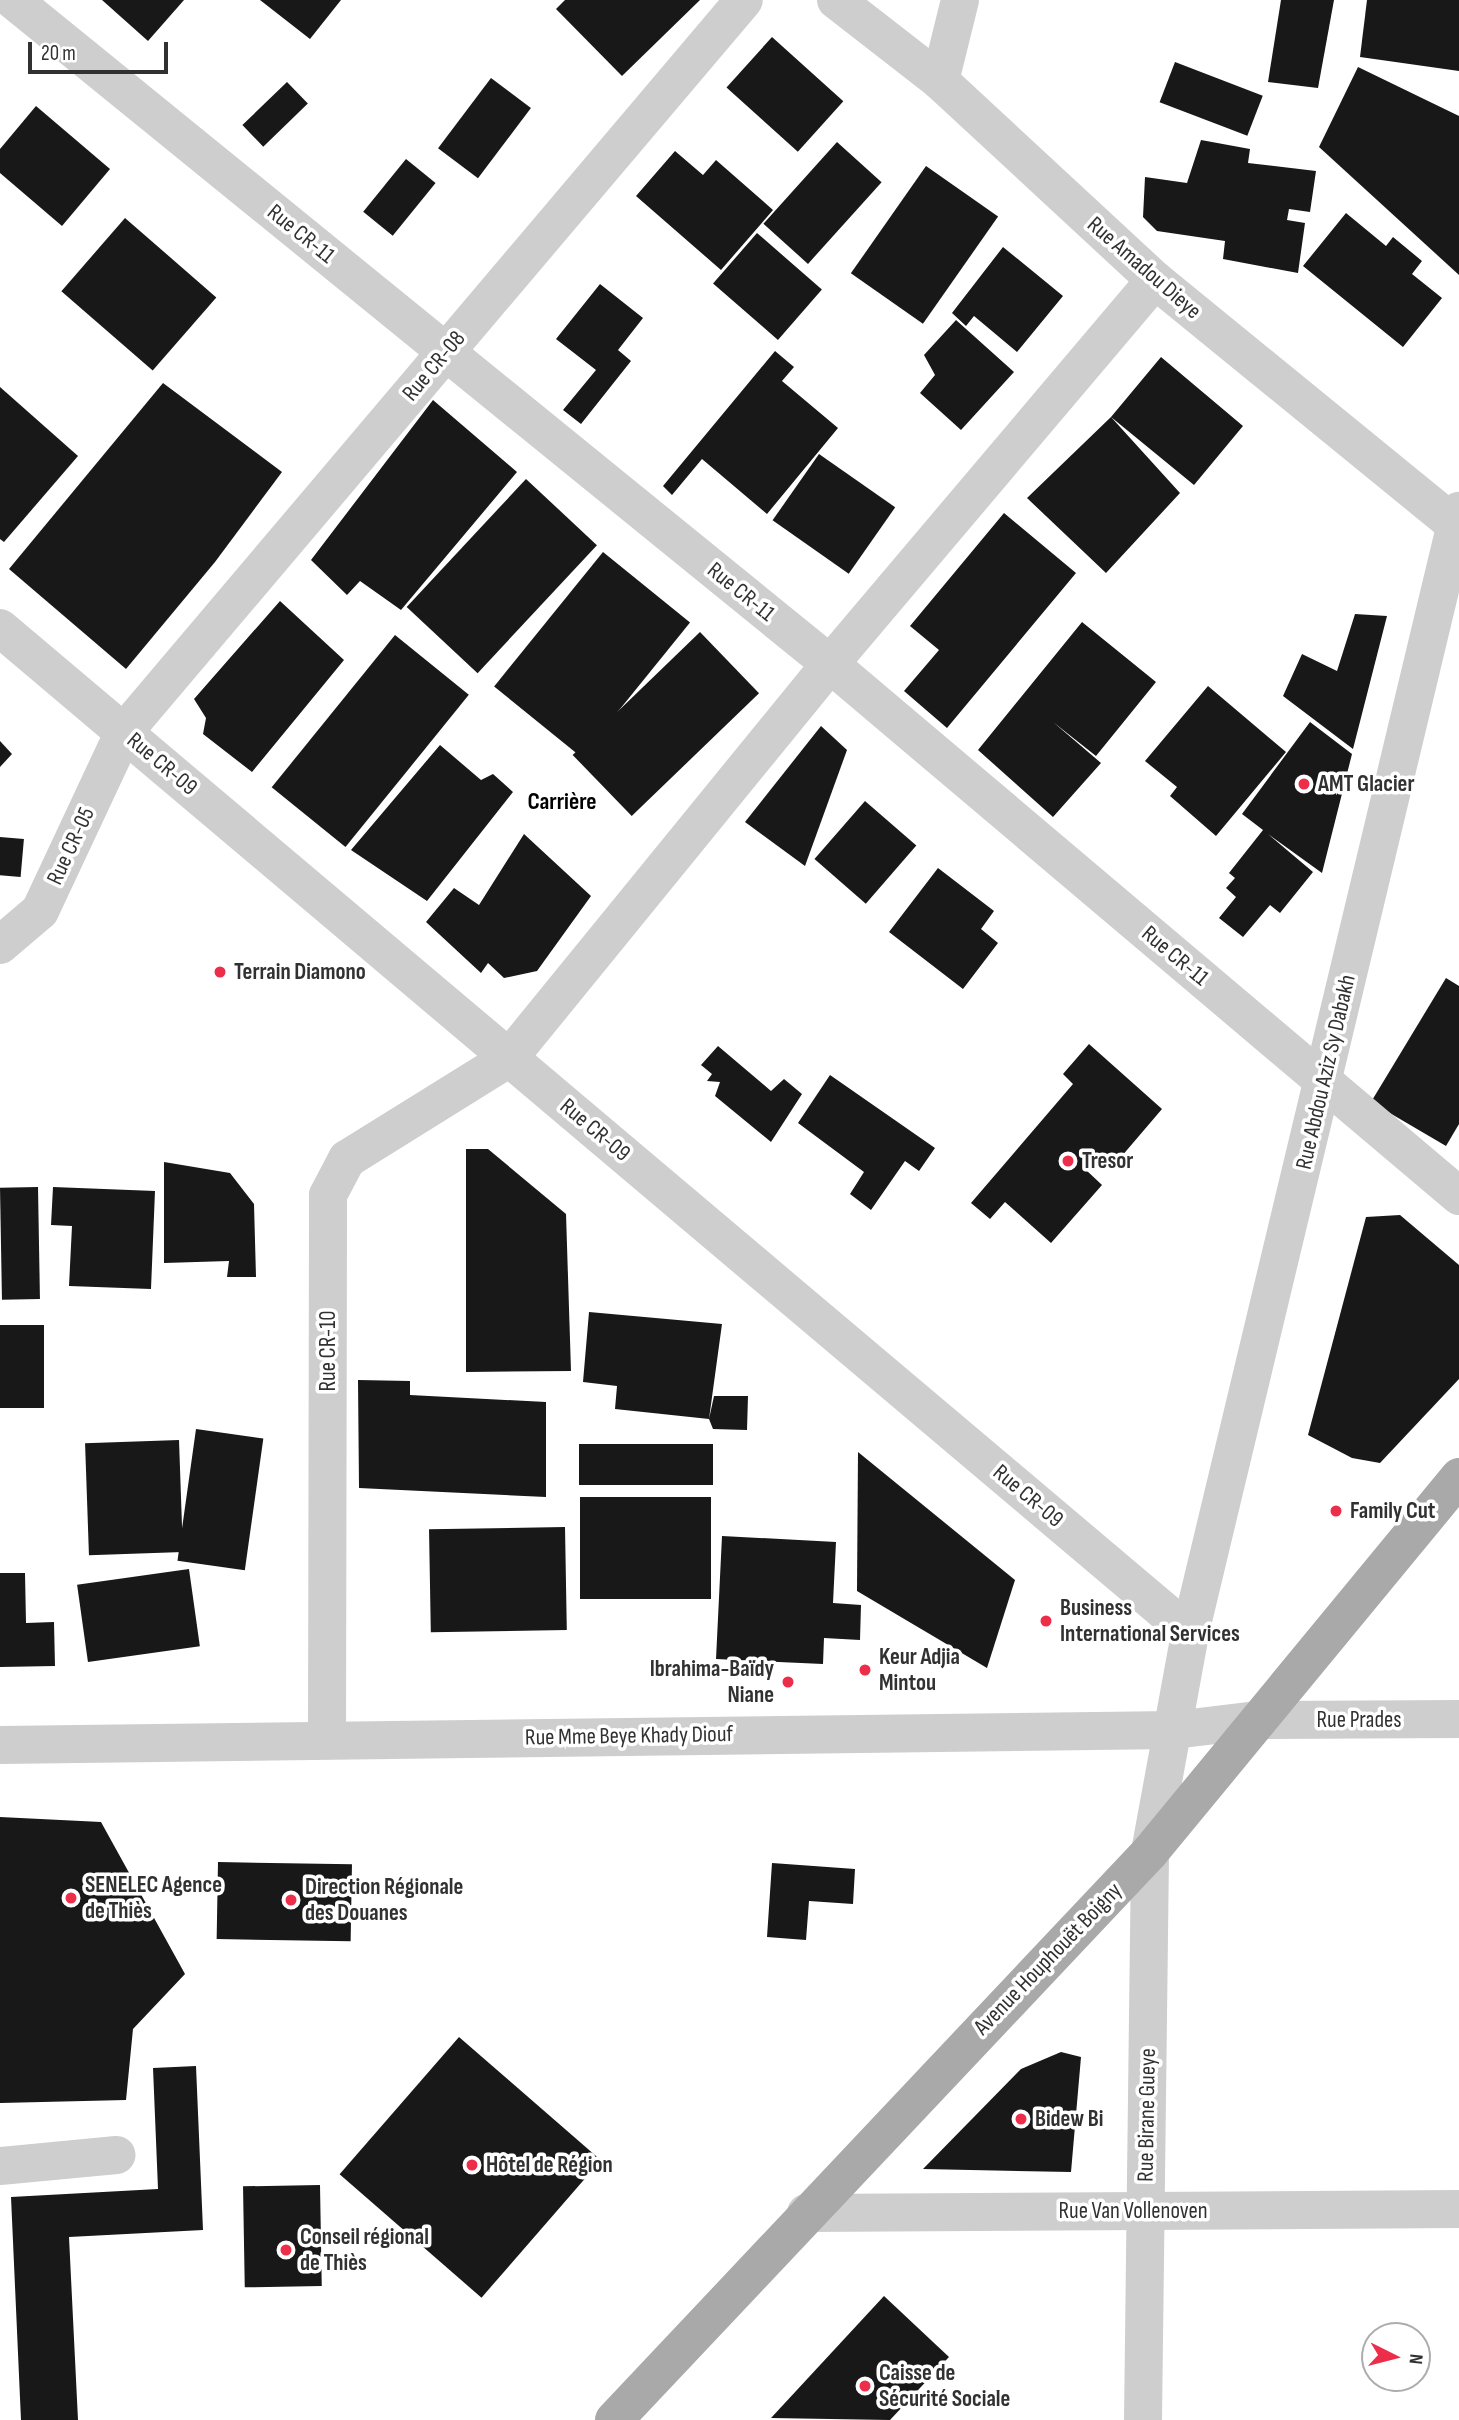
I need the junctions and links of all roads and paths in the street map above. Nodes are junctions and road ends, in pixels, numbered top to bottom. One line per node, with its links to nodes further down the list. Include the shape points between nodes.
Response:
1 (13, 0): 7 (street, Rue CR-11)
2 (744, 0): 7 (street, Rue CR-08)
3 (836, 0): 5 (street, Rue Amadou Dieye)
4 (960, 0): 5 (street)
5 (940, 81): 6 (street, Rue Amadou Dieye)
6 (1155, 280): 8 (street, Rue Amadou Dieye); 10 (street, Rue CR-10)
7 (446, 351): 10 (street, Rue CR-11); 11 (street, Rue CR-08)
8 (1458, 521): 14 (street, Rue Abdou Aziz Sy Dabakh)
9 (0, 628): 11 (street, Rue CR-09)
10 (830, 664): 13 (street, Rue CR-10); 14 (street, Rue CR-11)
11 (124, 732): 12 (street, Rue CR-05, via 40,911); 13 (street, Rue CR-09)
12 (0, 945)
13 (509, 1058): 17 (street, Rue CR-09); 21 (street, Rue CR-10, via 347,1159 328,1195)
14 (1325, 1082): 15 (street, Rue CR-11); 17 (street, Rue Abdou Aziz Sy Dabakh)
15 (1459, 1196)
16 (1459, 1477): 19 (main road, Avenue Houphouët Boigny)
17 (1190, 1633): 20 (street, Rue Abdou Aziz Sy Dabakh)
18 (1459, 1719): 19 (street, Rue Prades)
19 (1258, 1720): 20 (street, Rue Mme Beye Khady Diouf); 23 (main road, Avenue Houphouët Boigny)
20 (1174, 1730): 21 (street, Rue Mme Beye Khady Diouf); 23 (street, Rue Birane Gueye)
21 (327, 1738): 22 (street, Rue Mme Beye Khady Diouf)
22 (0, 1745)
23 (1150, 1852): 27 (street, Rue Birane Gueye); 28 (main road, Avenue Houphouët Boigny)
24 (116, 2155): 25 (street)
25 (0, 2166)
26 (1459, 2209): 27 (street, Rue Van Vollenoven)
27 (1146, 2211): 28 (street, Rue Van Vollenoven); 30 (street, Rue Birane Gueye)
28 (806, 2213): 29 (main road, Avenue Houphouët Boigny)
29 (629, 2412)
30 (1143, 2420)

